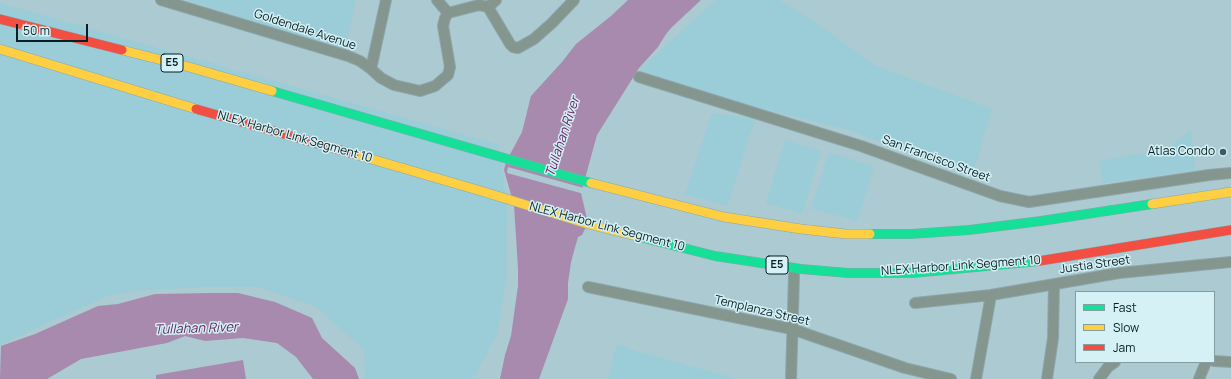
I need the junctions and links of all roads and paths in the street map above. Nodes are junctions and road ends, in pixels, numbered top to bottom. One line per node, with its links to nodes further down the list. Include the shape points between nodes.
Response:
1 (160, 0): 9 (street, Goldendale Avenue, via 348,56)
2 (386, 0): 9 (street)
3 (437, 0): 6 (street)
4 (574, 0): 5 (street, via 552,24 518,48 510,44)
5 (492, 4): 6 (street)
6 (448, 13): 9 (street, Goldendale Avenue, via 444,26 450,67 448,74 436,86 420,91 394,84 381,78)
7 (0, 19): 12 (highway, E5, via 189,67 599,185 724,217 801,229 846,234 969,230)
8 (0, 49): 13 (highway, NLEX Harbor Link Segment 10 / E5, via 588,224 715,256 802,269 848,273 913,272 1045,260)
9 (371, 68)
10 (639, 77): 11 (street, San Francisco Street, via 861,146 1000,196 1028,202)
11 (1231, 172)
12 (1231, 192)
13 (1231, 230)
14 (1231, 262): 16 (street, Justia Street, via 1119,273)
15 (794, 274): 20 (street)
16 (1054, 284): 18 (street, Justia Street); 28 (street, via 1053,338)
17 (588, 287): 20 (street, Templanza Street)
18 (991, 295): 19 (street, Justia Street); 27 (street)
19 (915, 303)
20 (792, 329): 25 (street); 26 (street, Templanza Street, via 905,368)
21 (1215, 360): 22 (street)
22 (1231, 362)
23 (1114, 363): 29 (street)
24 (1206, 363): 30 (street)
25 (791, 379)
26 (951, 379)
27 (976, 379)
28 (1047, 379)
29 (1099, 379)
30 (1200, 379)

